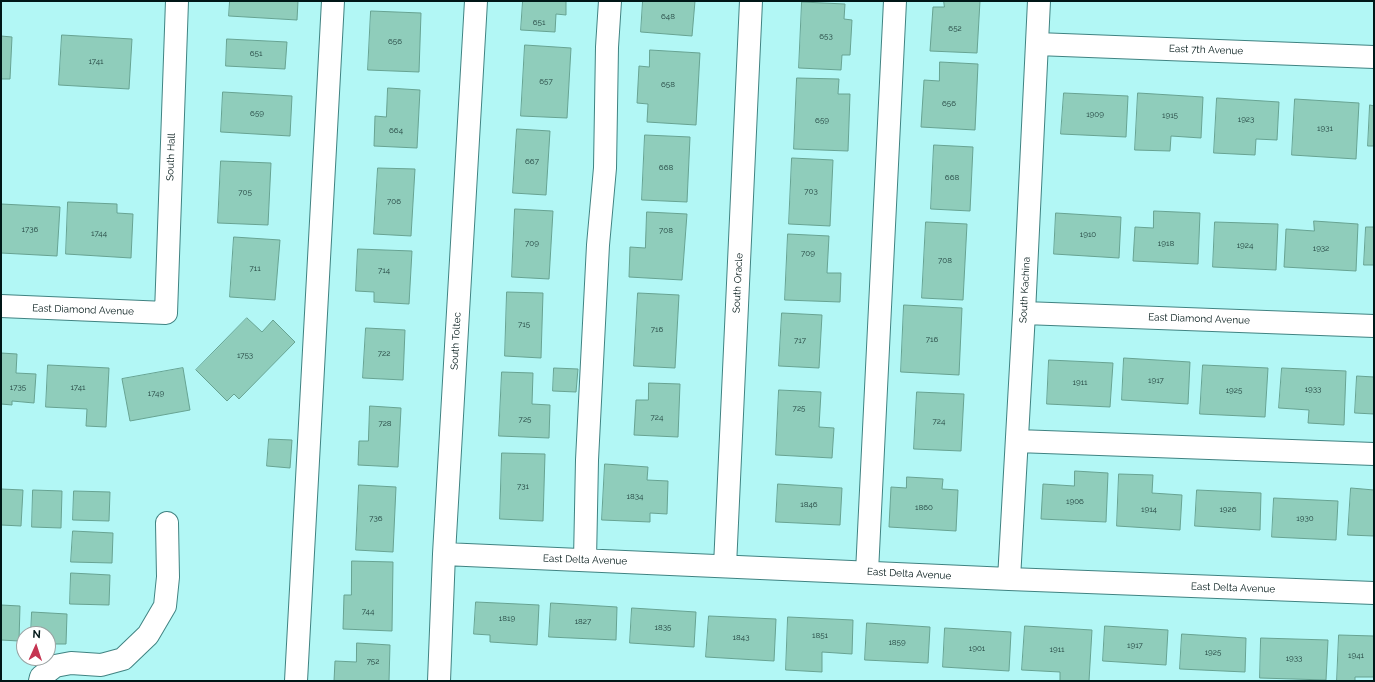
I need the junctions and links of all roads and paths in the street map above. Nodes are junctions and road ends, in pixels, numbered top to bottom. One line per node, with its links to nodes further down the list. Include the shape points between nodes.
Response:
1 (177, 1): 11 (street, South Hall)
2 (333, 1): 24 (street)
3 (476, 1): 17 (street, South Toltec)
4 (610, 1): 18 (street, via 604,168 587,460)
5 (751, 1): 19 (street, South Oracle)
6 (895, 1): 20 (street)
7 (1039, 1): 8 (street, South Kachina)
8 (1037, 44): 9 (street, East 7th Avenue); 12 (street, South Kachina)
9 (1374, 57)
10 (1, 306): 11 (street, East Diamond Avenue)
11 (166, 313)
12 (1024, 313): 13 (street, East Diamond Avenue); 14 (street, South Kachina)
13 (1374, 326)
14 (1017, 441): 15 (street); 21 (street, South Kachina)
15 (1374, 454)
16 (167, 523): 23 (street, via 168,577 165,606 148,635 123,660 101,665 71,663 55,666 41,677)
17 (444, 554): 18 (street, East Delta Avenue); 25 (street, South Toltec)
18 (585, 560): 19 (street, East Delta Avenue)
19 (725, 566): 20 (street, East Delta Avenue)
20 (867, 572): 21 (street, East Delta Avenue)
21 (1009, 579): 22 (street, East Delta Avenue)
22 (1374, 593)
23 (40, 681)
24 (296, 681)
25 (438, 681)

